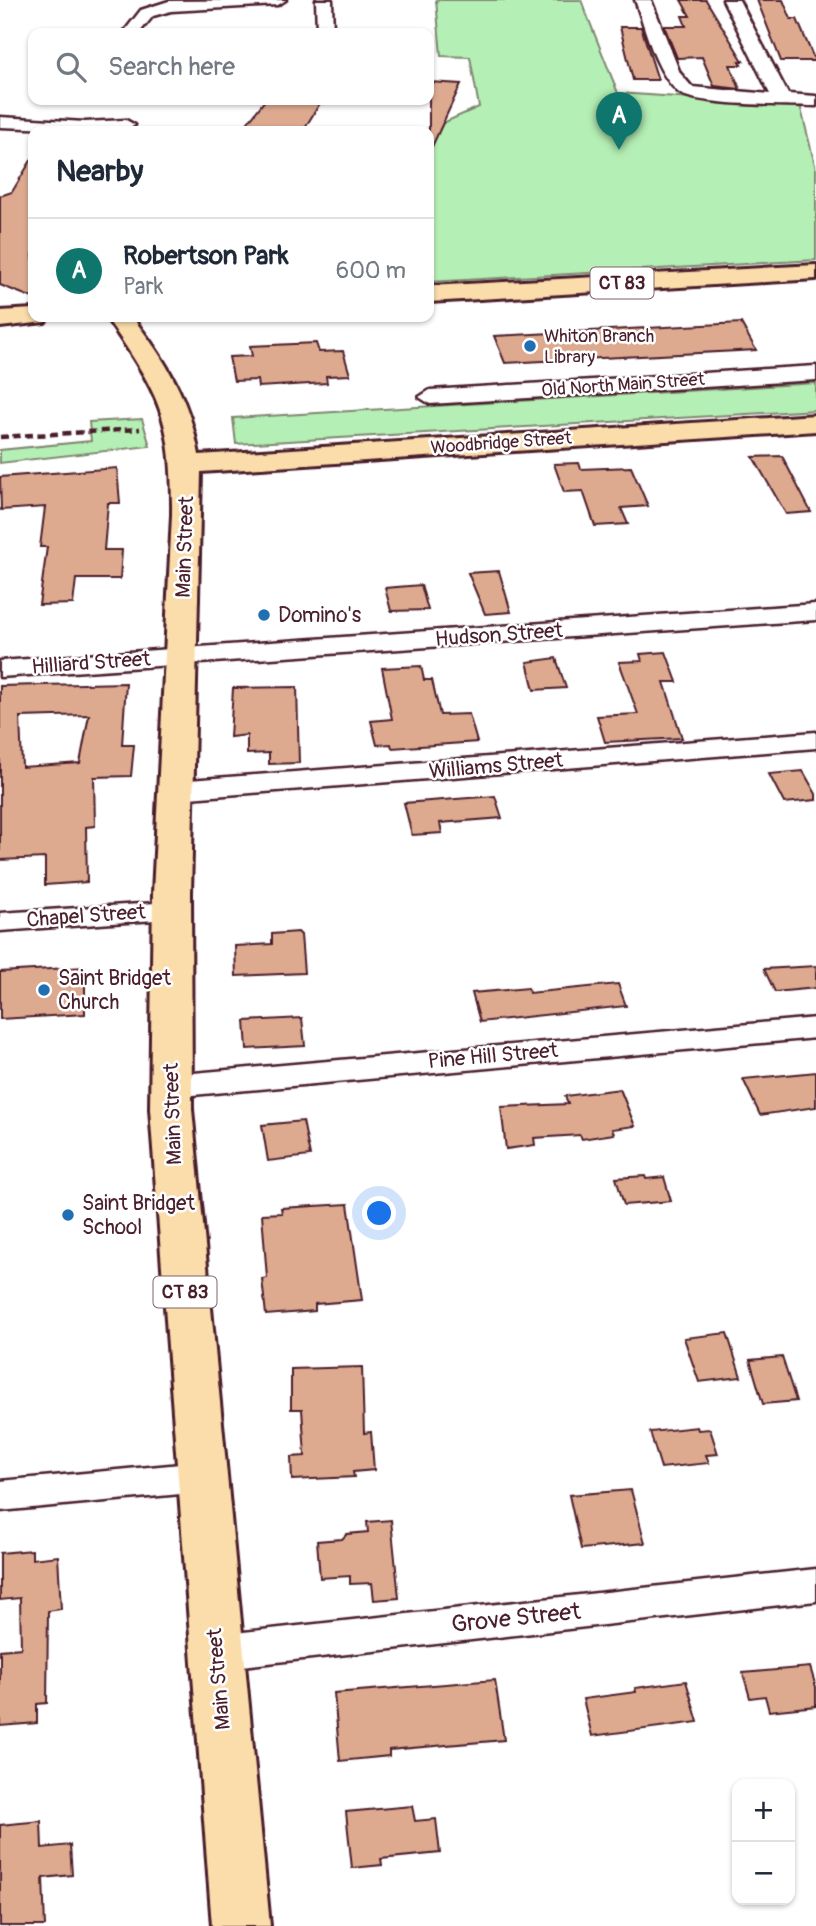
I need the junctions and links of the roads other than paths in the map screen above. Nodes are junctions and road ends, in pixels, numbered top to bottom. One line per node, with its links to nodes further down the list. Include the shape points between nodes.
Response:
1 (278, 0): 5 (street, via 169,6 147,13)
2 (324, 0): 6 (street)
3 (643, 0): 7 (street, via 673,74 686,92)
4 (731, 0): 7 (street)
5 (135, 28)
6 (325, 28)
7 (782, 99): 8 (street)
8 (816, 101)
9 (123, 121): 12 (street)
10 (0, 122): 11 (street)
11 (68, 126)
12 (91, 126)
13 (816, 272): 14 (main road, CT 83)
14 (434, 294)
15 (28, 317): 16 (main road)
16 (0, 319)
17 (123, 322): 21 (main road, Main Street / CT 83, via 176,408)
18 (816, 373): 19 (street, Old North Main Street)
19 (430, 397)
20 (816, 423): 21 (main road, Woodbridge Street)
21 (187, 464): 23 (main road, Main Street / CT 83)
22 (816, 612): 23 (street, Hudson Street)
23 (181, 657): 24 (street, Hilliard Street); 26 (main road, Main Street / CT 83)
24 (0, 669)
25 (816, 740): 26 (street, Williams Street)
26 (176, 790): 27 (main road, Main Street / CT 83)
27 (172, 911): 28 (street, Chapel Street); 30 (main road, Main Street / CT 83)
28 (0, 922)
29 (816, 1028): 30 (street, Pine Hill Street)
30 (171, 1086): 31 (main road, Main Street / CT 83)
31 (202, 1477): 32 (street); 34 (main road, Main Street / CT 83)
32 (0, 1496)
33 (816, 1585): 34 (street, Grove Street)
34 (216, 1652): 35 (main road, Main Street / CT 83)
35 (241, 1926)

